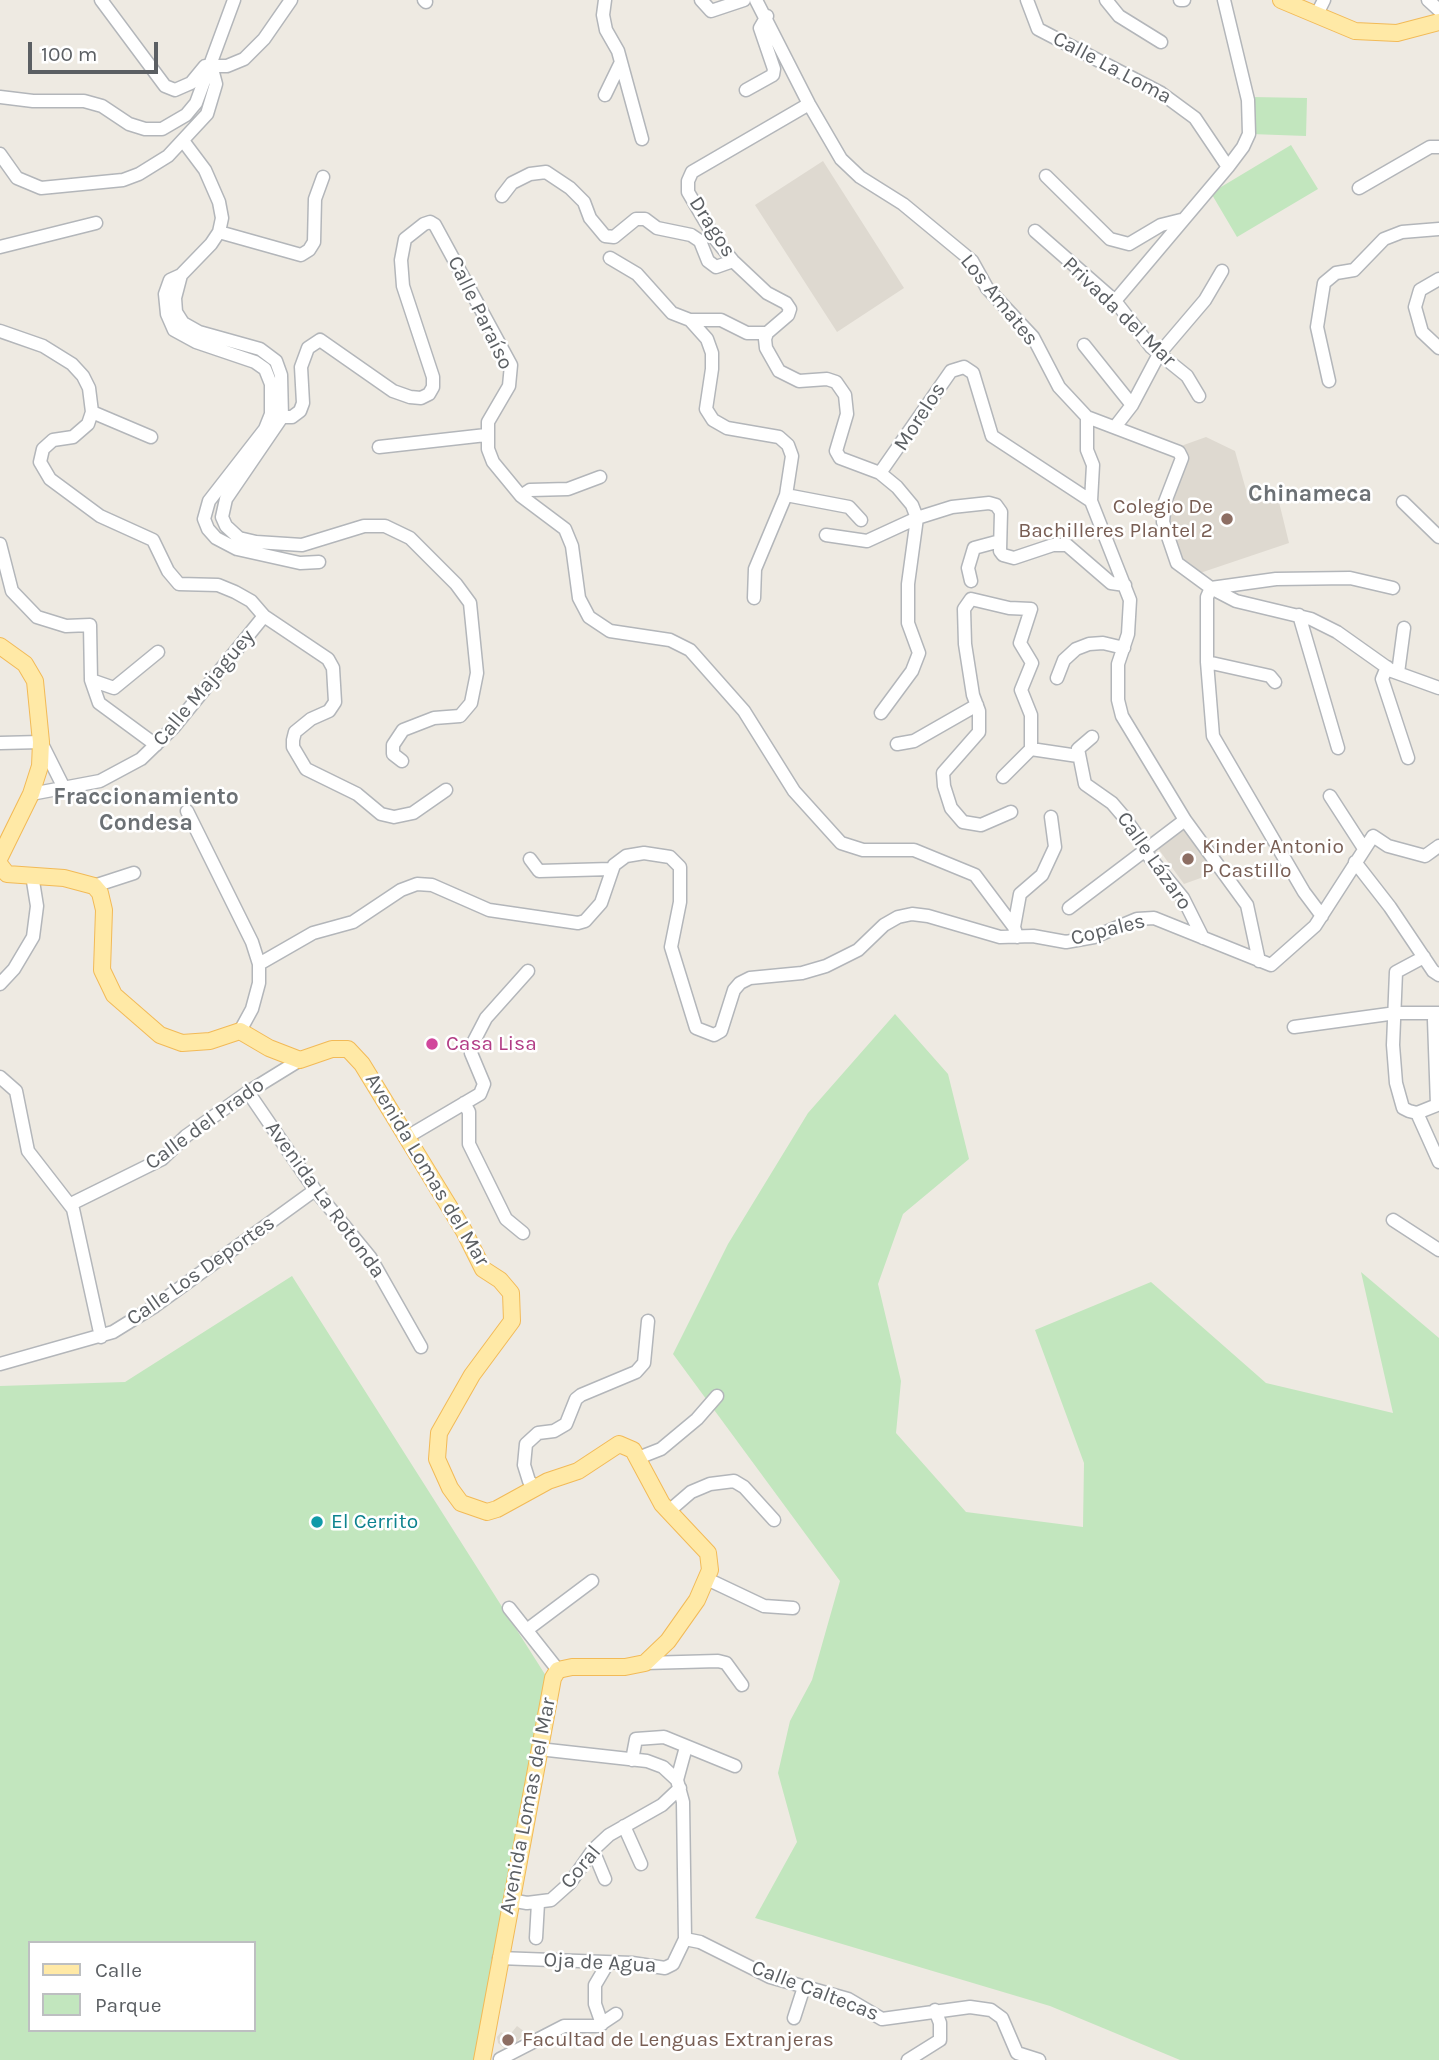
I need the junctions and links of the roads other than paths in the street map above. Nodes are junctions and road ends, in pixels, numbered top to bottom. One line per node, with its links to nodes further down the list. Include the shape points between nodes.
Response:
1 (102, 0): 20 (street, via 165,86 175,90 185,86 201,68)
2 (234, 0): 20 (street)
3 (291, 0): 20 (street, via 244,59 227,66)
4 (605, 0): 19 (street, via 606,30)
5 (701, 0): 6 (street, via 711,11)
6 (744, 0)
7 (756, 0): 16 (street, Los Amates)
8 (1027, 0): 29 (street, Calle La Loma, via 1038,29 1161,93 1195,118)
9 (1106, 0): 18 (street, via 1119,16)
10 (1224, 0): 29 (street, via 1250,120 1243,147)
11 (1281, 0): 17 (main road, via 1355,30 1397,33)
12 (1304, 0): 14 (main road)
13 (1428, 0): 15 (street)
14 (1322, 4): 15 (main road, via 1377,25)
15 (1439, 12)
16 (767, 16): 21 (street, via 760,28 775,69 773,75); 24 (street, Los Amates)
17 (1439, 22)
18 (1161, 42)
19 (621, 62): 22 (street); 25 (street)
20 (211, 65): 23 (street, via 196,103 162,129 130,124 102,106 84,101); 26 (street, via 214,100)
21 (746, 90)
22 (605, 95)
23 (0, 97)
24 (809, 104): 41 (street, Dragos, via 692,172 688,192 694,206); 56 (street, Los Amates, via 841,159 976,266 987,288 1033,337 1059,387)
25 (642, 139)
26 (184, 142): 28 (street, via 149,168 123,180 41,188 17,178); 38 (street, via 205,170 219,202)
27 (1439, 147): 32 (street, via 1430,147)
28 (0, 154)
29 (1228, 167): 34 (street)
30 (1045, 176): 34 (street, via 1110,239 1129,244 1161,225)
31 (323, 177): 38 (street, via 315,199 314,242 301,255)
32 (1359, 188)
33 (502, 196): 41 (street, via 512,183 546,172 584,202 605,236 614,237 636,219 645,219 657,228 691,234 716,267)
34 (1181, 220): 44 (street)
35 (96, 223): 39 (street)
36 (1439, 229): 51 (street, via 1402,232 1384,239 1354,270 1336,273 1324,283 1317,327)
37 (1035, 231): 44 (street, Privada del Mar)
38 (219, 232): 55 (street, via 181,275 176,312 183,323 200,332 260,349 276,361 281,375)
39 (0, 247)
40 (610, 258): 45 (street, via 637,274 672,313)
41 (733, 261): 47 (street, Dragos, via 790,309)
42 (1222, 271): 50 (street, via 1205,300)
43 (1439, 279): 49 (street, via 1420,290 1415,307 1422,332)
44 (1115, 302): 50 (street, Privada del Mar)
45 (690, 320): 47 (street, via 722,320 747,333); 63 (street, via 712,353 706,409 727,428 779,437 788,445 792,456)
46 (0, 331): 54 (street, via 43,346 72,364 89,388)
47 (767, 333): 61 (street, via 766,348 779,371 799,381 836,382 845,394 847,414 836,451 840,458)
48 (1084, 345): 53 (street)
49 (1439, 348)
50 (1155, 350): 52 (street, Privada del Mar, via 1187,376); 53 (street)
51 (1329, 381)
52 (1199, 396)
53 (1132, 405): 57 (street)
54 (92, 412): 59 (street); 80 (street, via 81,432 53,440 43,449 40,462 50,479 100,516 153,540 179,584 218,585 251,600)
55 (277, 416): 58 (street, Calle Paraíso, via 292,417 300,411 301,367 308,348 320,340 393,391 421,398 429,394 433,377 403,286 401,260 405,239 430,222 511,365 509,386); 73 (street, via 209,501 204,519 216,538 237,549 300,564); 102 (street, via 226,499 222,517 232,534 256,542 302,545 364,526 385,526 410,538 470,603 477,673 468,710 403,730 393,745 393,754)
56 (1087, 417): 57 (street, Los Amates); 65 (street, via 1087,450 1093,465)
57 (1115, 428): 75 (street, Los Amates, via 1180,452 1163,522 1177,563)
58 (486, 435): 60 (street); 64 (street, via 493,462)
59 (151, 437)
60 (379, 447)
61 (880, 473): 65 (street, Morelos, via 951,370 964,367 973,373 992,436); 67 (street, via 912,505)
62 (600, 477): 64 (street, via 568,489 530,490)
63 (786, 495): 68 (street, via 849,507); 78 (street, via 755,569)
64 (521, 496): 124 (street, via 565,529 579,598 589,617 610,631 670,640 690,650 744,711 794,791 841,843 863,850 914,850 975,875)
65 (1091, 501): 76 (street)
66 (1402, 502): 70 (street)
67 (917, 518): 69 (street, via 867,541); 71 (street, via 952,507 996,505); 92 (street, via 908,623 919,653 912,671)
68 (861, 520)
69 (826, 535)
70 (1439, 537)
71 (1000, 541): 74 (street, via 974,548 968,568); 76 (street, via 1003,555 1014,558 1067,545 1111,583)
72 (0, 544): 89 (street, via 12,591 37,617 66,626 90,625)
73 (319, 562)
74 (971, 581)
75 (1206, 584): 77 (street, via 1350,578); 79 (street, via 1236,601); 85 (street)
76 (1125, 585): 83 (street, via 1130,619)
77 (1393, 588)
78 (754, 598)
79 (1299, 615): 86 (street, via 1337,632); 98 (street)
80 (264, 617): 97 (street, Calle Majaguey); 105 (street, via 328,659 333,668 333,707 295,732 293,747 306,769 356,794 381,814 394,817 413,813)
81 (1404, 628): 86 (street)
82 (0, 646): 94 (main road, via 25,664 35,681)
83 (1124, 648): 87 (street, via 1103,643 1076,649 1064,660); 111 (street, via 1117,680 1122,716)
84 (158, 652): 89 (street, via 114,688)
85 (1207, 662): 88 (street, via 1270,676); 123 (street, via 1213,736)
86 (1392, 670): 90 (street); 101 (street, via 1382,679)
87 (1057, 678)
88 (1275, 682)
89 (92, 684): 97 (street, via 99,703)
90 (1439, 688)
91 (977, 705): 96 (street, via 914,741); 99 (street, via 965,643 964,609 971,599 1009,608 1028,606 1032,614 1020,643 1032,663 1021,690 1031,715); 109 (street, via 979,732 943,773 951,808 963,822 973,825)
92 (881, 713)
93 (1092, 737): 100 (street)
94 (41, 742): 95 (street); 104 (street); 106 (main road)
95 (0, 744)
96 (898, 744)
97 (156, 745): 104 (street, Calle Majaguey, via 142,759 100,781)
98 (1338, 748)
99 (1031, 749): 100 (street); 103 (street)
100 (1078, 754): 114 (street, Calle Lázaro, via 1085,785 1124,817)
101 (1408, 758)
102 (402, 761)
103 (1003, 777)
104 (65, 790): 106 (street, Calle Majaguey)
105 (446, 790)
106 (31, 794): 117 (main road)
107 (1329, 796): 113 (street)
108 (187, 811): 128 (street)
109 (1011, 812)
110 (1051, 817): 124 (street, via 1055,847 1042,875 1020,894)
111 (1185, 820): 114 (street); 127 (street, via 1247,905)
112 (1439, 846): 113 (street, via 1425,856 1388,846 1373,836)
113 (1363, 847): 116 (street)
114 (1143, 849): 122 (street); 125 (street, Calle Lázaro, via 1183,898)
115 (530, 859): 118 (street, via 539,871)
116 (1355, 862): 123 (street); 126 (street)
117 (1, 866): 120 (main road, via 16,876)
118 (611, 869): 124 (street, Copales, via 626,856 643,853 670,857 680,867 680,902 671,936 673,956 696,1028 705,1034 721,1031 740,983 826,966 858,950 898,917 928,916 1000,937); 128 (street, via 601,903 578,923 489,911 432,885 416,884 353,922 313,933)
119 (134, 873): 121 (street)
120 (32, 875): 121 (main road); 131 (street, via 37,906 33,937)
121 (94, 886): 135 (main road, via 104,910 102,970 114,995 131,1012 160,1035 183,1044)
122 (1069, 908)
123 (1322, 916): 127 (street, via 1271,965)
124 (1016, 932): 125 (street, Copales, via 1078,942 1137,919 1154,918)
125 (1203, 939): 127 (street, Copales)
126 (1424, 957): 130 (street); 132 (street, via 1396,972)
127 (1259, 961)
128 (259, 964): 135 (street, via 259,983)
129 (528, 971): 139 (street, via 486,1018 473,1043 471,1053 484,1084 480,1094)
130 (1439, 975)
131 (0, 984)
132 (1396, 1013): 133 (street); 134 (street); 140 (street, via 1396,1083 1403,1108)
133 (1439, 1013): 140 (street, via 1434,1020 1437,1105)
134 (1294, 1027)
135 (240, 1031): 136 (main road)
136 (300, 1060): 138 (street, Calle del Prado); 141 (main road, Avenida Lomas del Mar, via 332,1049 348,1049)
137 (0, 1077): 144 (street, via 16,1091 28,1151)
138 (248, 1091): 143 (street, Avenida La Rotonda); 144 (street, Calle del Prado, via 162,1159)
139 (464, 1103): 141 (street); 146 (street, via 469,1112 470,1144 506,1219)
140 (1417, 1113): 142 (street)
141 (407, 1137): 154 (main road, Avenida Lomas del Mar, via 483,1269 511,1293 513,1306 512,1321 453,1404 439,1433 437,1459 461,1503 477,1510 497,1510)
142 (1439, 1163)
143 (316, 1190): 149 (street, Calle Los Deportes, via 155,1306); 150 (street, Avenida La Rotonda, via 370,1257)
144 (71, 1204): 149 (street)
145 (1393, 1220): 147 (street)
146 (523, 1233)
147 (1439, 1250)
148 (648, 1321): 154 (street, via 644,1363 636,1372 581,1395 566,1424 538,1433 526,1444 524,1465)
149 (101, 1337): 151 (street, Calle Los Deportes)
150 (421, 1347)
151 (0, 1364)
152 (717, 1396): 153 (street, via 660,1449)
153 (638, 1458): 154 (main road, Avenida Lomas del Mar, via 619,1444 578,1471); 155 (main road)
154 (536, 1487)
155 (669, 1511): 156 (street, via 691,1492 734,1481); 157 (main road, via 708,1553)
156 (774, 1520)
157 (707, 1579): 160 (street, via 764,1606); 162 (main road, via 690,1612)
158 (592, 1581): 161 (street)
159 (509, 1608): 161 (street)
160 (793, 1608)
161 (528, 1629): 163 (street)
162 (645, 1663): 163 (main road, Avenida Lomas del Mar); 164 (street, via 718,1661 726,1663)
163 (558, 1670): 166 (main road, Avenida Lomas del Mar, via 550,1686)
164 (742, 1685)
165 (686, 1746): 167 (street, via 664,1737 639,1737); 168 (street); 169 (street)
166 (540, 1749): 167 (street); 174 (main road, Avenida Lomas del Mar)
167 (632, 1760): 169 (street, via 663,1767)
168 (735, 1766)
169 (679, 1784): 170 (street, Coral, via 662,1805); 177 (street)
170 (624, 1826): 171 (street, Coral); 172 (street)
171 (593, 1850): 173 (street); 175 (street, Coral, via 559,1893)
172 (641, 1864)
173 (605, 1879)
174 (510, 1900): 175 (street, Coral); 178 (main road, Avenida Lomas del Mar)
175 (538, 1903): 176 (street)
176 (536, 1938)
177 (685, 1939): 179 (street, Oja de Agua, via 673,1964 665,1968); 180 (street, Calle Caltecas)
178 (499, 1958): 179 (street, Oja de Agua); 185 (main road, Avenida Lomas del Mar)
179 (608, 1963): 184 (street, via 596,1985 595,2004)
180 (804, 1987): 181 (street, Calle Caltecas, via 848,1999 882,2019); 183 (street)
181 (935, 2010): 187 (street, via 940,2039); 188 (street, Calle Caltecas, via 991,2010 1002,2018 1017,2053)
182 (616, 2014): 184 (street)
183 (794, 2018)
184 (602, 2024): 186 (street, via 564,2026)
185 (483, 2056): 186 (street)
186 (501, 2059)
187 (908, 2060)
188 (1040, 2060)

